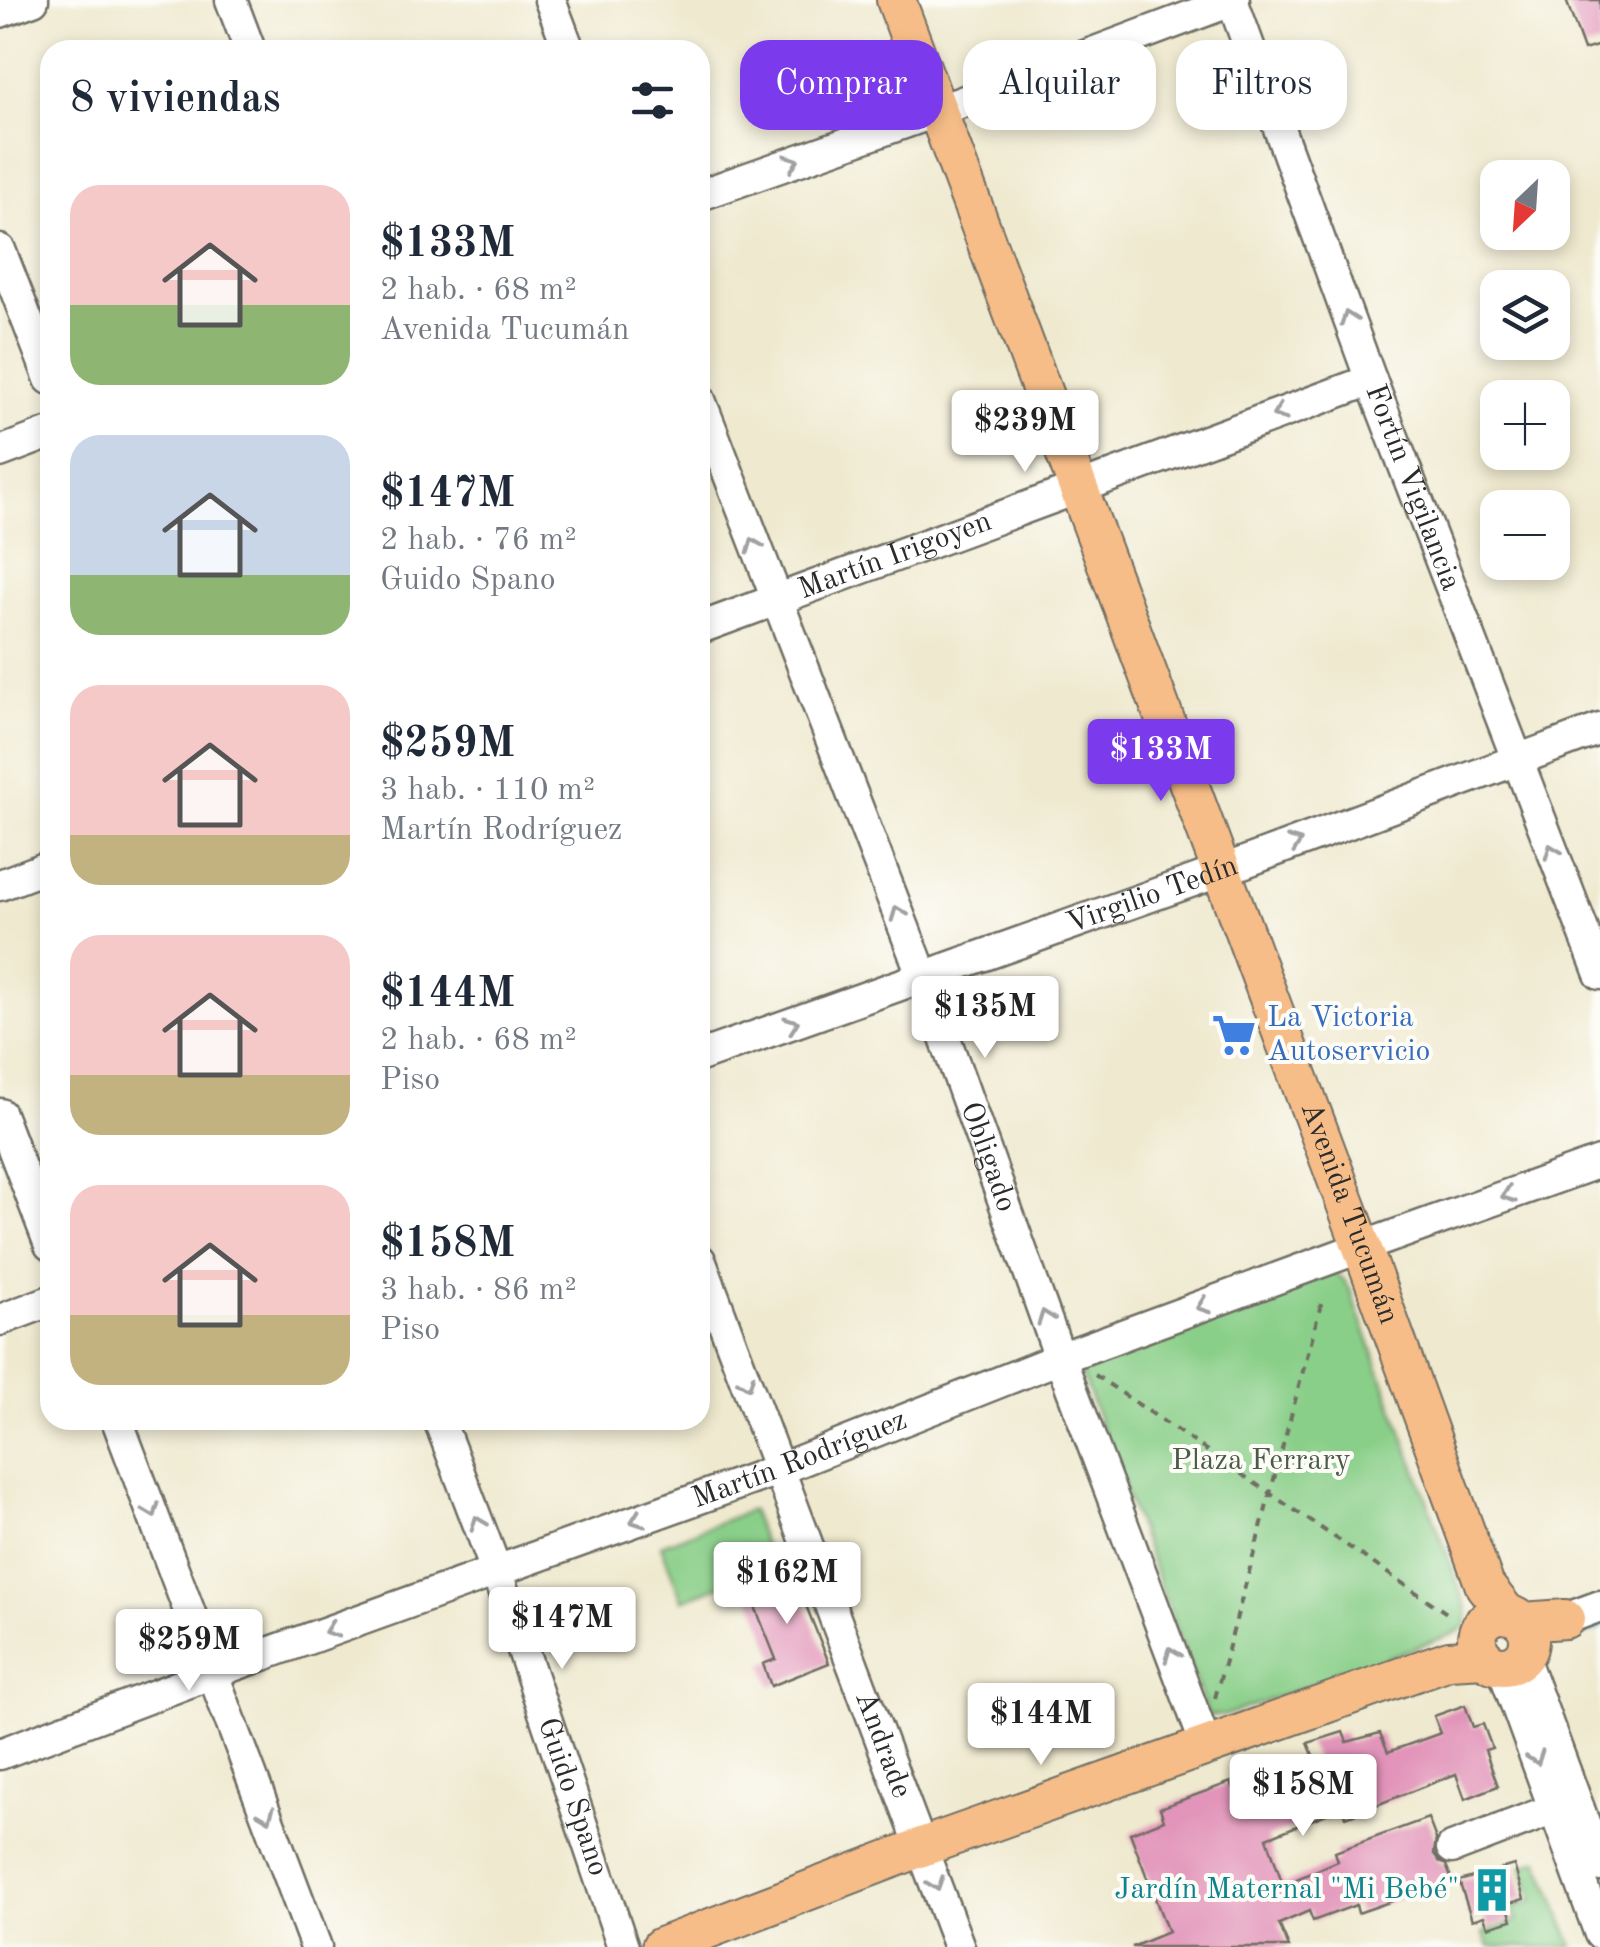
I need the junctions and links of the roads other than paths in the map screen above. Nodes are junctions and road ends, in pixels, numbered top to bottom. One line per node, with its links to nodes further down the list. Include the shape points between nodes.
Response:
1 (34, 0): 6 (street)
2 (231, 0): 7 (street)
3 (550, 0): 8 (street)
4 (896, 0): 9 (main road, Avenida Tucumán)
5 (1233, 0): 10 (street); 16 (street, Fortín Vigilancia, one-way to 5)
6 (0, 12)
7 (246, 40)
8 (565, 40)
9 (911, 40)
10 (943, 108)
11 (943, 123): 20 (main road, Avenida Tucumán)
12 (882, 130): 13 (street, one-way to 12)
13 (710, 191)
14 (0, 250): 15 (street)
15 (40, 354)
16 (1371, 380): 20 (street, Martín Irigoyen, one-way to 20); 24 (street, Fortín Vigilancia)
17 (710, 427): 21 (street, Obligado, one-way to 17)
18 (40, 437): 19 (street)
19 (0, 452)
20 (1078, 487): 21 (street, Martín Irigoyen); 26 (main road, Avenida Tucumán)
21 (775, 600): 22 (street, Martín Irigoyen); 29 (street, Obligado, one-way to 21)
22 (710, 624)
23 (1600, 729): 24 (street, Virgilio Tedín)
24 (1516, 759): 26 (street, Virgilio Tedín, one-way to 24); 28 (street, Fortín Vigilancia, one-way to 24)
25 (40, 870): 27 (street)
26 (1222, 870): 29 (street, Virgilio Tedín); 34 (main road, Avenida Tucumán)
27 (0, 885)
28 (1600, 974)
29 (923, 977): 30 (street, Virgilio Tedín, one-way to 29); 38 (street, Obligado, one-way to 29)
30 (710, 1052)
31 (0, 1114): 33 (street)
32 (1600, 1162): 34 (street, Martín Rodríguez, one-way to 34)
33 (40, 1220)
34 (1362, 1247): 38 (street, Martín Rodríguez, one-way to 38); 44 (main road, Avenida Tucumán)
35 (710, 1286): 41 (street, Andrade, one-way to 41)
36 (40, 1305): 37 (street)
37 (0, 1320)
38 (1060, 1358): 41 (street, Martín Rodríguez); 46 (street, Obligado, one-way to 38)
39 (121, 1430): 45 (street, one-way to 45)
40 (443, 1430): 42 (street, Guido Spano, one-way to 40)
41 (780, 1469): 42 (street, Martín Rodríguez, one-way to 42); 49 (street, Andrade)
42 (496, 1570): 45 (street, Martín Rodríguez, one-way to 45); 54 (street, Guido Spano)
43 (1582, 1612): 44 (main road)
44 (1492, 1635): 46 (main road); 48 (street, one-way to 48); 51 (street)
45 (214, 1673): 47 (street, Martín Rodríguez); 53 (street, one-way to 53)
46 (1206, 1745): 49 (main road)
47 (0, 1754)
48 (1554, 1809): 50 (street); 52 (street)
49 (922, 1846): 55 (main road); 56 (street, Andrade, one-way to 56)
50 (1452, 1848)
51 (1600, 1866)
52 (1600, 1934)
53 (316, 1947)
54 (622, 1947)
55 (660, 1947)
56 (959, 1947)

